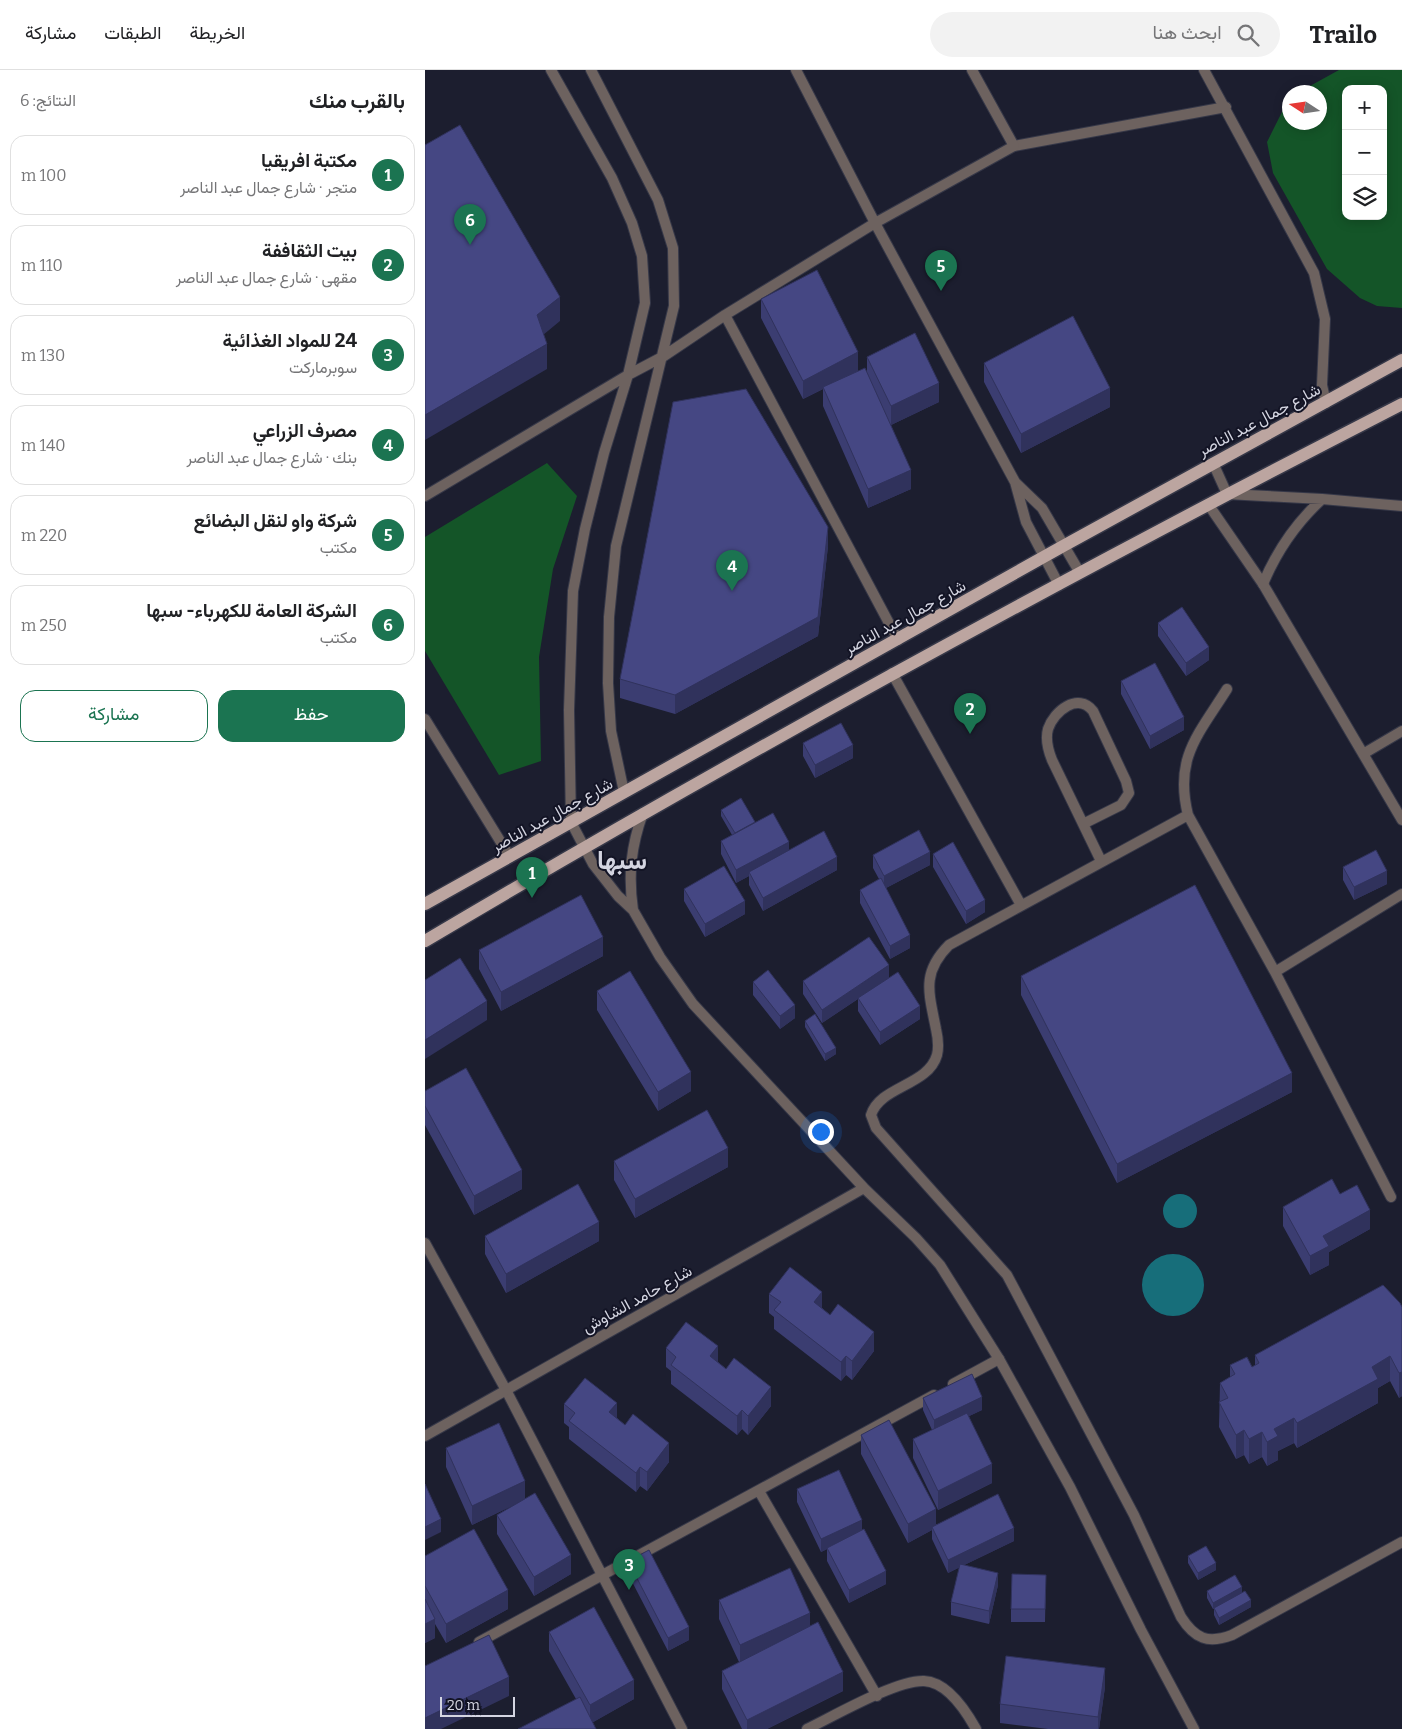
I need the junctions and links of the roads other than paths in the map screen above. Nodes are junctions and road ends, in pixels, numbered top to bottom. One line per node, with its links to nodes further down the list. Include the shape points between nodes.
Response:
1 (551, 70): 12 (street, via 612,178 633,223 642,256 645,303)
2 (591, 70): 10 (street, via 657,200 673,248 674,306)
3 (796, 70): 8 (street)
4 (972, 70): 7 (street)
5 (1205, 70): 6 (street)
6 (1226, 107): 7 (street); 13 (street, via 1314,273 1325,319 1322,385)
7 (1014, 146): 8 (street)
8 (875, 223): 9 (street); 16 (street)
9 (725, 315): 10 (street); 27 (street)
10 (664, 356): 12 (street); 33 (street, via 617,546 609,617 611,731)
11 (1402, 360): 13 (main road, شارع جمال عبد الناصر)
12 (628, 374): 18 (street); 37 (street, via 604,453 573,591 569,710)
13 (1326, 403): 15 (main road, شارع جمال عبد الناصر)
14 (1402, 404): 17 (main road)
15 (1213, 463): 17 (street); 22 (main road, شارع جمال عبد الناصر)
16 (1015, 482): 22 (street, via 1043,508); 23 (street, via 1026,522)
17 (1227, 494): 19 (street); 20 (main road)
18 (425, 496)
19 (1322, 499): 21 (street); 25 (street, via 1302,518 1281,546)
20 (1208, 504): 24 (main road); 25 (street)
21 (1402, 506)
22 (1065, 545): 23 (main road, شارع جمال عبد الناصر); 24 (street)
23 (1044, 557): 26 (street); 27 (main road, شارع جمال عبد الناصر)
24 (1081, 573): 26 (main road)
25 (1263, 584): 32 (street)
26 (1059, 585): 28 (main road)
27 (898, 640): 33 (main road, شارع جمال عبد الناصر)
28 (892, 672): 34 (main road); 44 (street)
29 (1227, 689): 35 (street, via 1189,749 1183,778)
30 (425, 719): 40 (street)
31 (1402, 732): 32 (street)
32 (1363, 754): 36 (street)
33 (624, 792): 37 (main road, شارع جمال عبد الناصر)
34 (643, 813): 39 (main road); 45 (street, via 630,860)
35 (1188, 815): 41 (street); 47 (street)
36 (1402, 820)
37 (571, 822): 39 (street); 40 (main road, شارع جمال عبد الناصر)
38 (1083, 824): 38 (street, via 1052,760 1047,740 1052,720 1067,706 1078,702 1093,711 1129,793 1121,805); 41 (street)
39 (583, 847): 45 (street, via 605,880); 46 (main road)
40 (510, 857): 43 (main road, شارع جمال عبد الناصر)
41 (1101, 861): 44 (street)
42 (1402, 894): 47 (street)
43 (425, 904)
44 (1021, 905): 55 (street, via 949,945 938,955 928,984 937,1056 925,1072 877,1104 871,1115 872,1122 1007,1275 1134,1516 1189,1630 1203,1638 1218,1640 1232,1635)
45 (633, 910): 48 (street, via 693,1004)
46 (425, 941)
47 (1275, 972): 49 (street)
48 (864, 1188): 51 (street, via 940,1265); 52 (street, شارع حامد الشاوش)
49 (1391, 1197)
50 (425, 1243): 52 (street)
51 (999, 1359): 54 (street); 62 (street, via 1070,1487)
52 (506, 1390): 53 (street, شارع حامد الشاوش); 56 (street)
53 (425, 1436)
54 (759, 1491): 56 (street); 58 (street)
55 (1402, 1542)
56 (602, 1575): 57 (street); 59 (street)
57 (467, 1648)
58 (877, 1696): 60 (street); 61 (street, via 905,1684 925,1681 947,1690)
59 (682, 1729)
60 (807, 1729)
61 (976, 1729)
62 (1193, 1729)

